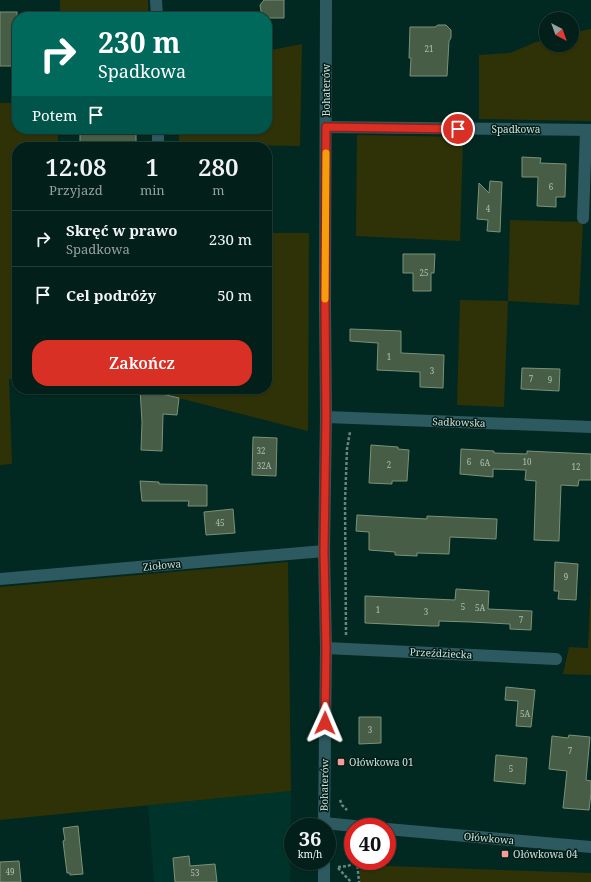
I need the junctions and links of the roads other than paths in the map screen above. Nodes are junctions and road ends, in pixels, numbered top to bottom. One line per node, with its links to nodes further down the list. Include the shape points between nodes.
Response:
1 (156, 0): 3 (street)
2 (326, 0): 4 (street, Bohaterów)
3 (157, 12)
4 (326, 127): 5 (street, Spadkowa); 7 (street, Bohaterów)
5 (588, 130): 6 (street, Spadkowa)
6 (583, 218)
7 (326, 417): 8 (street, Sadkowska); 9 (street, Bohaterów)
8 (591, 427)
9 (324, 551): 10 (street, Ziołowa); 11 (street, Bohaterów)
10 (0, 579)
11 (331, 648): 12 (street, Przeździecka); 13 (street, Bohaterów)
12 (556, 659)
13 (324, 818)
14 (396, 830): 15 (street, Ołówkowa)
15 (591, 847)
16 (324, 870): 17 (street)
17 (324, 882)

